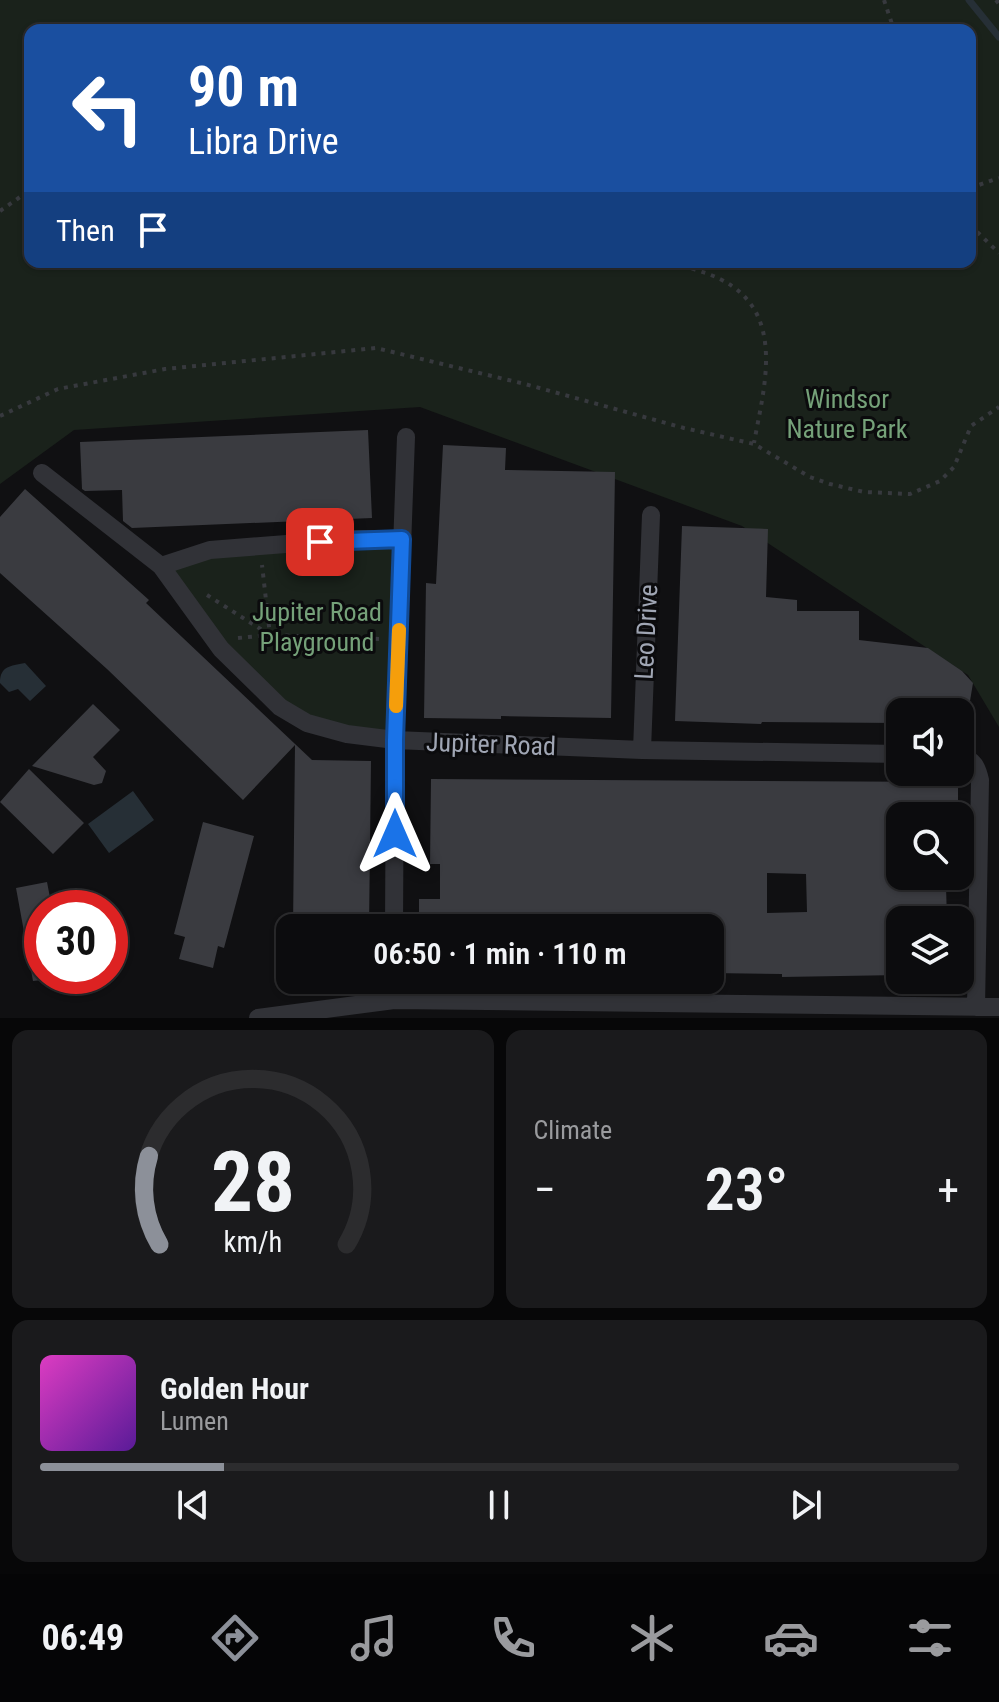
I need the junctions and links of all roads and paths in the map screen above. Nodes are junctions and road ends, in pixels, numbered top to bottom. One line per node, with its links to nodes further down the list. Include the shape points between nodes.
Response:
1 (884, 0): 2 (path)
2 (892, 24)
3 (998, 178): 4 (path)
4 (976, 186)
5 (24, 194): 6 (path)
6 (0, 211)
7 (976, 231): 8 (path)
8 (999, 253)
9 (689, 268): 13 (path, via 722,280 744,297 760,320 768,348)
10 (999, 407): 13 (path, via 971,426 954,467 940,481 910,494 830,484)
11 (0, 416): 13 (path, via 58,389 165,369 376,348)
12 (406, 437): 16 (street)
13 (754, 444)
14 (42, 473): 18 (street, Jupiter Road)
15 (651, 515): 24 (street, Leo Drive)
16 (402, 539): 17 (street); 23 (street)
17 (260, 547): 18 (street, via 210,550); 20 (path)
18 (161, 566): 22 (street, Jupiter Road)
19 (198, 589): 20 (path)
20 (270, 635): 21 (path); 22 (path, via 237,638)
21 (377, 639)
22 (221, 649): 23 (street, Jupiter Road, via 280,707 307,723)
23 (395, 740): 24 (street, Jupiter Road); 27 (street)
24 (642, 750): 25 (street, Jupiter Road)
25 (886, 754)
26 (974, 764): 30 (street, via 980,780)
27 (394, 914)
28 (394, 994): 29 (street)
29 (394, 1000): 32 (street); 33 (street)
30 (976, 1007): 31 (street); 32 (street)
31 (999, 1007)
32 (528, 1011)
33 (258, 1018)

